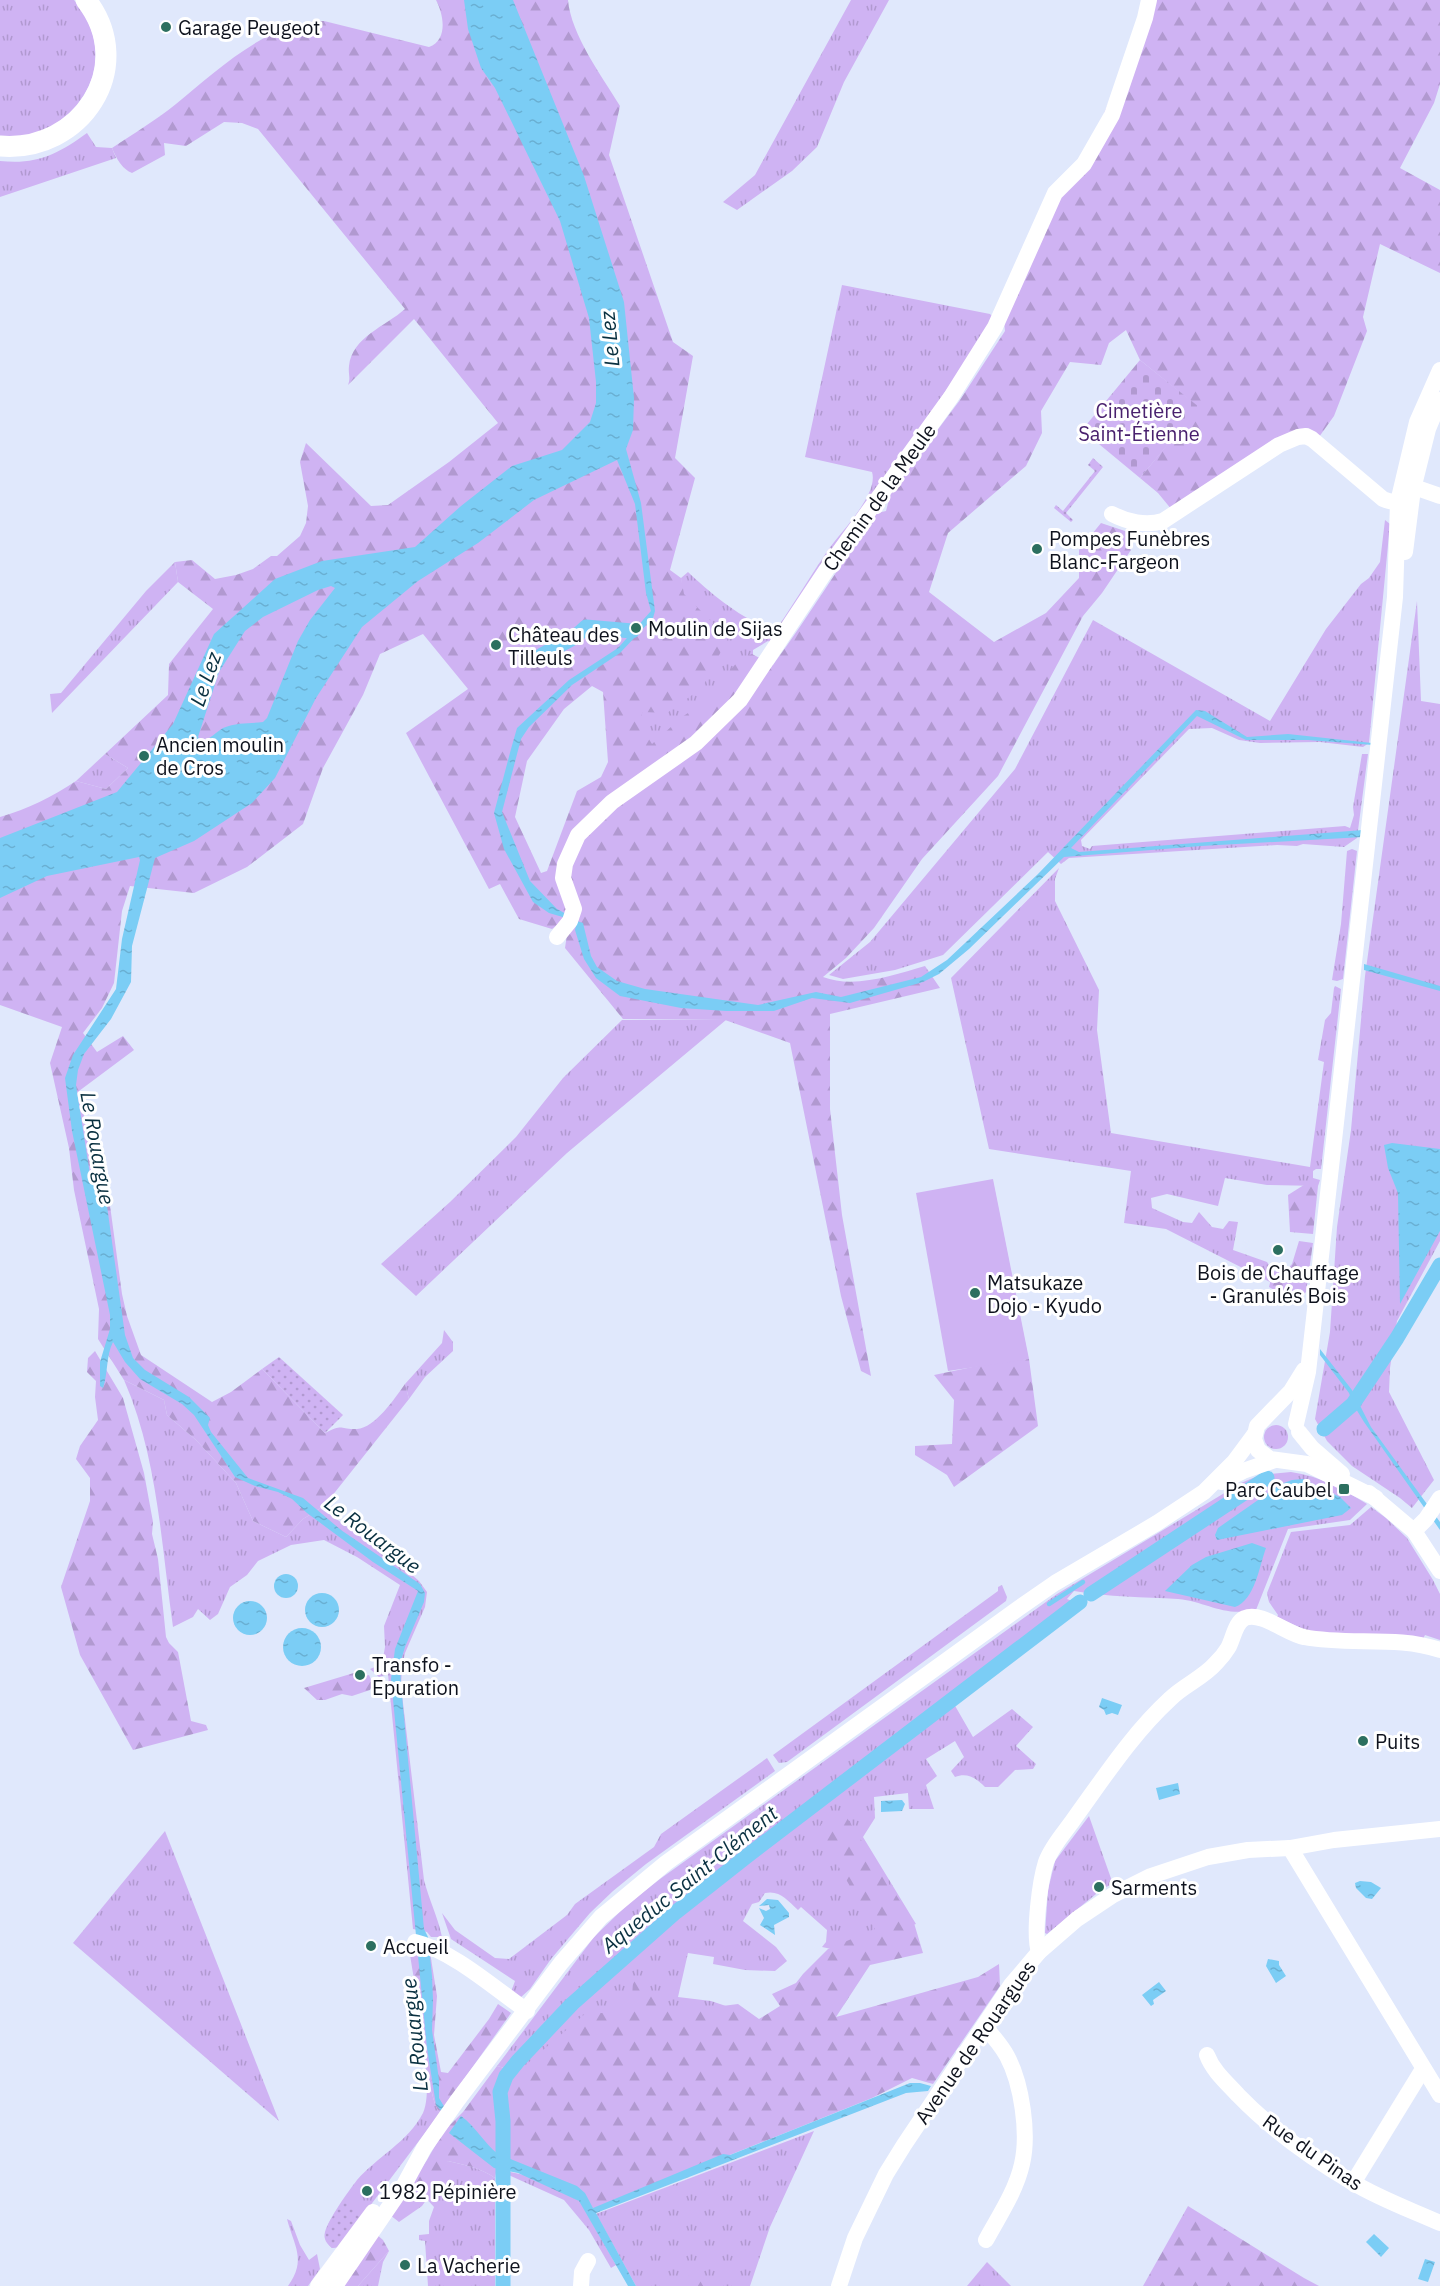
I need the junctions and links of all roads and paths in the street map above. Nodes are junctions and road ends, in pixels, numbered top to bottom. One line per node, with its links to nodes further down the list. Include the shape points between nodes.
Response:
1 (1149, 0): 11 (street, Chemin de la Meule, via 1112,115 1084,164 1055,193 995,327 951,397 827,569 740,700 696,742 612,802 578,835 564,864 563,878 574,909)
2 (92, 5): 3 (main road, via 104,42 104,67 99,89 85,113 52,139 29,146)
3 (0, 146)
4 (1440, 370): 8 (street, via 1417,422)
5 (1440, 400): 6 (street, via 1428,429)
6 (1413, 489): 7 (street); 8 (street); 10 (street)
7 (1440, 496)
8 (1398, 502): 9 (street, via 1376,495 1312,439 1302,436 1279,445 1164,521 1138,523); 10 (street)
9 (1112, 514)
10 (1395, 597): 12 (street)
11 (557, 937)
12 (1309, 1361): 13 (street, via 1291,1391); 14 (street)
13 (1268, 1416): 14 (street, via 1285,1416); 15 (street)
14 (1298, 1428): 16 (street, via 1300,1440 1294,1452); 18 (street, via 1309,1445 1329,1463)
15 (1254, 1435): 16 (street, via 1258,1450 1266,1458); 17 (street)
16 (1277, 1460): 17 (street); 18 (street, via 1307,1464)
17 (1209, 1487): 27 (street, via 1157,1523 1055,1583 647,1877 586,1933)
18 (1376, 1498): 20 (street)
19 (1434, 1508): 20 (street)
20 (1414, 1531): 21 (street)
21 (1440, 1571)
22 (1440, 1650): 26 (street, via 1419,1644 1318,1639 1288,1632 1263,1618 1243,1619 1216,1664 1170,1698 1138,1734 1052,1850 1044,1873 1036,1933)
23 (1440, 1829): 24 (street, Avenue de Rouargues)
24 (1290, 1848): 26 (street, Avenue de Rouargues, via 1208,1857 1151,1876 1095,1906); 30 (street)
25 (422, 1944): 27 (street, via 446,1954)
26 (1040, 1952): 28 (street, Avenue de Rouargues, via 1011,1986)
27 (526, 2011): 32 (street)
28 (985, 2027): 35 (street, via 998,2041 1013,2071 1023,2109 1024,2140 1015,2185); 40 (street, Avenue de Rouargues, via 886,2174 855,2238)
29 (1207, 2055): 33 (street, Rue du Pinas, via 1211,2065 1250,2107)
30 (1423, 2069): 31 (street); 33 (street)
31 (1440, 2095)
32 (424, 2148): 37 (street); 38 (street, via 404,2185)
33 (1353, 2183): 34 (street, Rue du Pinas)
34 (1440, 2223)
35 (987, 2240)
36 (588, 2261): 39 (street)
37 (318, 2286)
38 (334, 2286)
39 (581, 2286)
40 (839, 2286)

